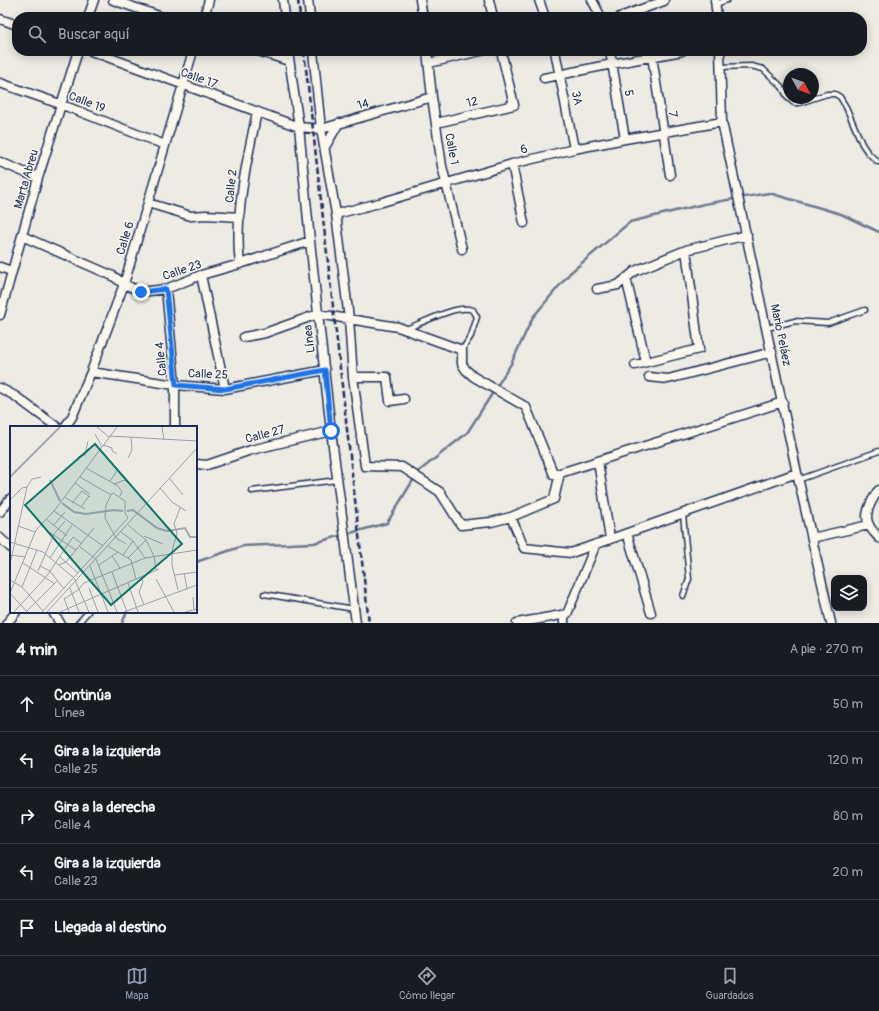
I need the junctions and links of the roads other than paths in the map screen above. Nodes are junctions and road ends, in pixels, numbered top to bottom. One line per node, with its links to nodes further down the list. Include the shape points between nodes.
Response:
1 (94, 0): 13 (street)
2 (113, 0): 14 (street)
3 (209, 0): 15 (street)
4 (283, 0): 16 (street)
5 (308, 0): 17 (street)
6 (420, 0): 18 (street)
7 (489, 0): 19 (street)
8 (540, 0): 20 (street)
9 (592, 0): 21 (street)
10 (727, 0): 12 (lane)
11 (664, 1): 22 (street)
12 (716, 2): 23 (street)
13 (90, 12)
14 (148, 12)
15 (205, 12)
16 (284, 12)
17 (309, 12)
18 (422, 12)
19 (492, 12)
20 (544, 12)
21 (598, 12)
22 (634, 12)
23 (717, 12)
24 (0, 19): 25 (street)
25 (12, 23)
26 (76, 56): 48 (street, Marta Abreu)
27 (105, 56): 46 (street, Calle 17)
28 (192, 56): 46 (street, Calle 6)
29 (274, 56): 39 (street)
30 (288, 56): 39 (street, Línea)
31 (314, 56): 54 (street)
32 (428, 56): 40 (street, Calle 1)
33 (459, 56): 40 (street)
34 (502, 56): 52 (street, 12, via 514,105)
35 (556, 56): 43 (street, 3A)
36 (611, 56): 41 (street, 5)
37 (652, 56): 41 (street); 55 (street, 7)
38 (720, 56): 42 (street, Mario Peláez)
39 (289, 61): 53 (street, Línea)
40 (429, 63): 47 (street, Calle 1)
41 (612, 64): 43 (street); 56 (street, 5)
42 (720, 67): 50 (street, Mario Peláez); 61 (lane, via 751,66 763,69 794,103 827,94 840,97 862,144)
43 (560, 74): 44 (street); 59 (street, 3A)
44 (544, 78)
45 (0, 83): 48 (street, Calle 19)
46 (183, 85): 49 (street, Calle 17); 57 (street, Calle 6)
47 (432, 97): 51 (street, 14); 52 (street, Calle 1)
48 (60, 104): 57 (street, Calle 19); 64 (street, Marta Abreu)
49 (256, 112): 53 (street, Calle 17); 68 (street, Calle 2, via 244,176)
50 (722, 122): 55 (street, 6); 70 (street, Mario Peláez)
51 (339, 123): 54 (street, 14); 58 (street)
52 (436, 123): 65 (street, Calle 1)
53 (299, 127): 54 (street, 14); 72 (street, Línea)
54 (321, 128): 58 (street)
55 (663, 133): 56 (street, 6); 63 (street, 7)
56 (625, 139): 59 (street, 6)
57 (165, 145): 66 (street, Calle 6)
58 (325, 147): 67 (street)
59 (574, 149): 62 (street, 6)
60 (0, 162): 64 (street)
61 (878, 162)
62 (512, 164): 65 (street, 6); 69 (street)
63 (670, 175)
64 (38, 178): 71 (street, Marta Abreu)
65 (447, 183): 67 (street, 6); 73 (street, Calle 1)
66 (148, 203): 68 (street, via 191,216); 80 (street, Calle 6)
67 (336, 214): 86 (street)
68 (240, 217): 75 (street, Calle 2)
69 (524, 223)
70 (747, 235): 74 (street); 87 (street, Mario Peláez)
71 (22, 236): 77 (street, Marta Abreu); 80 (street, Calle 23, via 113,276)
72 (310, 241): 75 (street, Calle 23); 84 (street, Línea)
73 (462, 249)
74 (686, 250): 79 (street, via 635,271); 92 (street, via 699,349)
75 (240, 264): 78 (street, Calle 23)
76 (0, 267): 77 (street)
77 (11, 271): 85 (street, Marta Abreu)
78 (201, 275): 81 (street, Calle 23); 100 (street)
79 (626, 278): 82 (street, via 618,284); 92 (street)
80 (124, 284): 81 (street, Calle 23, via 141,292); 95 (street, Calle 6)
81 (166, 289): 98 (street, Calle 4)
82 (597, 289)
83 (865, 310): 87 (lane, via 828,323 796,321)
84 (318, 314): 86 (street); 89 (street, via 269,332); 94 (street, Línea)
85 (0, 315)
86 (349, 319): 88 (street); 96 (street)
87 (767, 328): 91 (street, Mario Peláez)
88 (405, 330): 90 (street); 90 (lane, via 456,309 473,310 477,317 471,336)
89 (244, 337)
90 (462, 350): 112 (street, via 462,364 466,370 526,407 554,475)
91 (772, 352): 97 (street, via 668,379); 102 (street, Mario Peláez)
92 (646, 362): 93 (street)
93 (635, 365)
94 (325, 370): 100 (street, Calle 25); 106 (street, Línea)
95 (91, 372): 98 (street, Calle 25); 104 (street, Calle 6)
96 (353, 377): 101 (street, via 387,377 390,401); 120 (street, via 365,466 402,467 440,492 461,525)
97 (649, 377)
98 (176, 385): 100 (street, Calle 25); 105 (street, Calle 4)
99 (0, 388): 103 (street)
100 (225, 389)
101 (404, 400)
102 (783, 402): 108 (street); 113 (street, Mario Peláez)
103 (56, 426)
104 (66, 426)
105 (175, 426)
106 (331, 431): 110 (street, Calle 27, via 251,450); 114 (street, Línea)
107 (879, 451): 113 (lane)
108 (598, 461): 112 (street); 126 (street)
109 (197, 464): 110 (street, Calle 27)
110 (207, 465): 111 (street, Calle 27)
111 (197, 470)
112 (560, 473): 120 (street, via 554,499)
113 (798, 477): 119 (street); 124 (street, Mario Peláez)
114 (337, 480): 116 (lane); 131 (street, Línea)
115 (879, 490): 121 (street, via 869,506)
116 (252, 491)
117 (10, 499): 118 (street)
118 (0, 512)
119 (682, 514): 122 (street); 130 (lane, via 689,579)
120 (511, 517): 127 (street, via 524,548 572,553)
121 (868, 525): 124 (street); 125 (street)
122 (627, 533): 126 (street); 135 (street)
123 (0, 538): 128 (street)
124 (812, 538): 142 (street, Mario Peláez)
125 (879, 538)
126 (610, 539): 127 (street)
127 (596, 544): 136 (street)
128 (10, 547)
129 (264, 594): 131 (lane)
130 (683, 596)
131 (355, 609): 140 (street, Línea)
132 (15, 613): 138 (street)
133 (54, 613): 137 (street)
134 (87, 613): 139 (lane)
135 (651, 613)
136 (564, 619): 141 (street)
137 (58, 622)
138 (7, 623)
139 (78, 623)
140 (356, 623)
141 (517, 623)
142 (832, 623)

